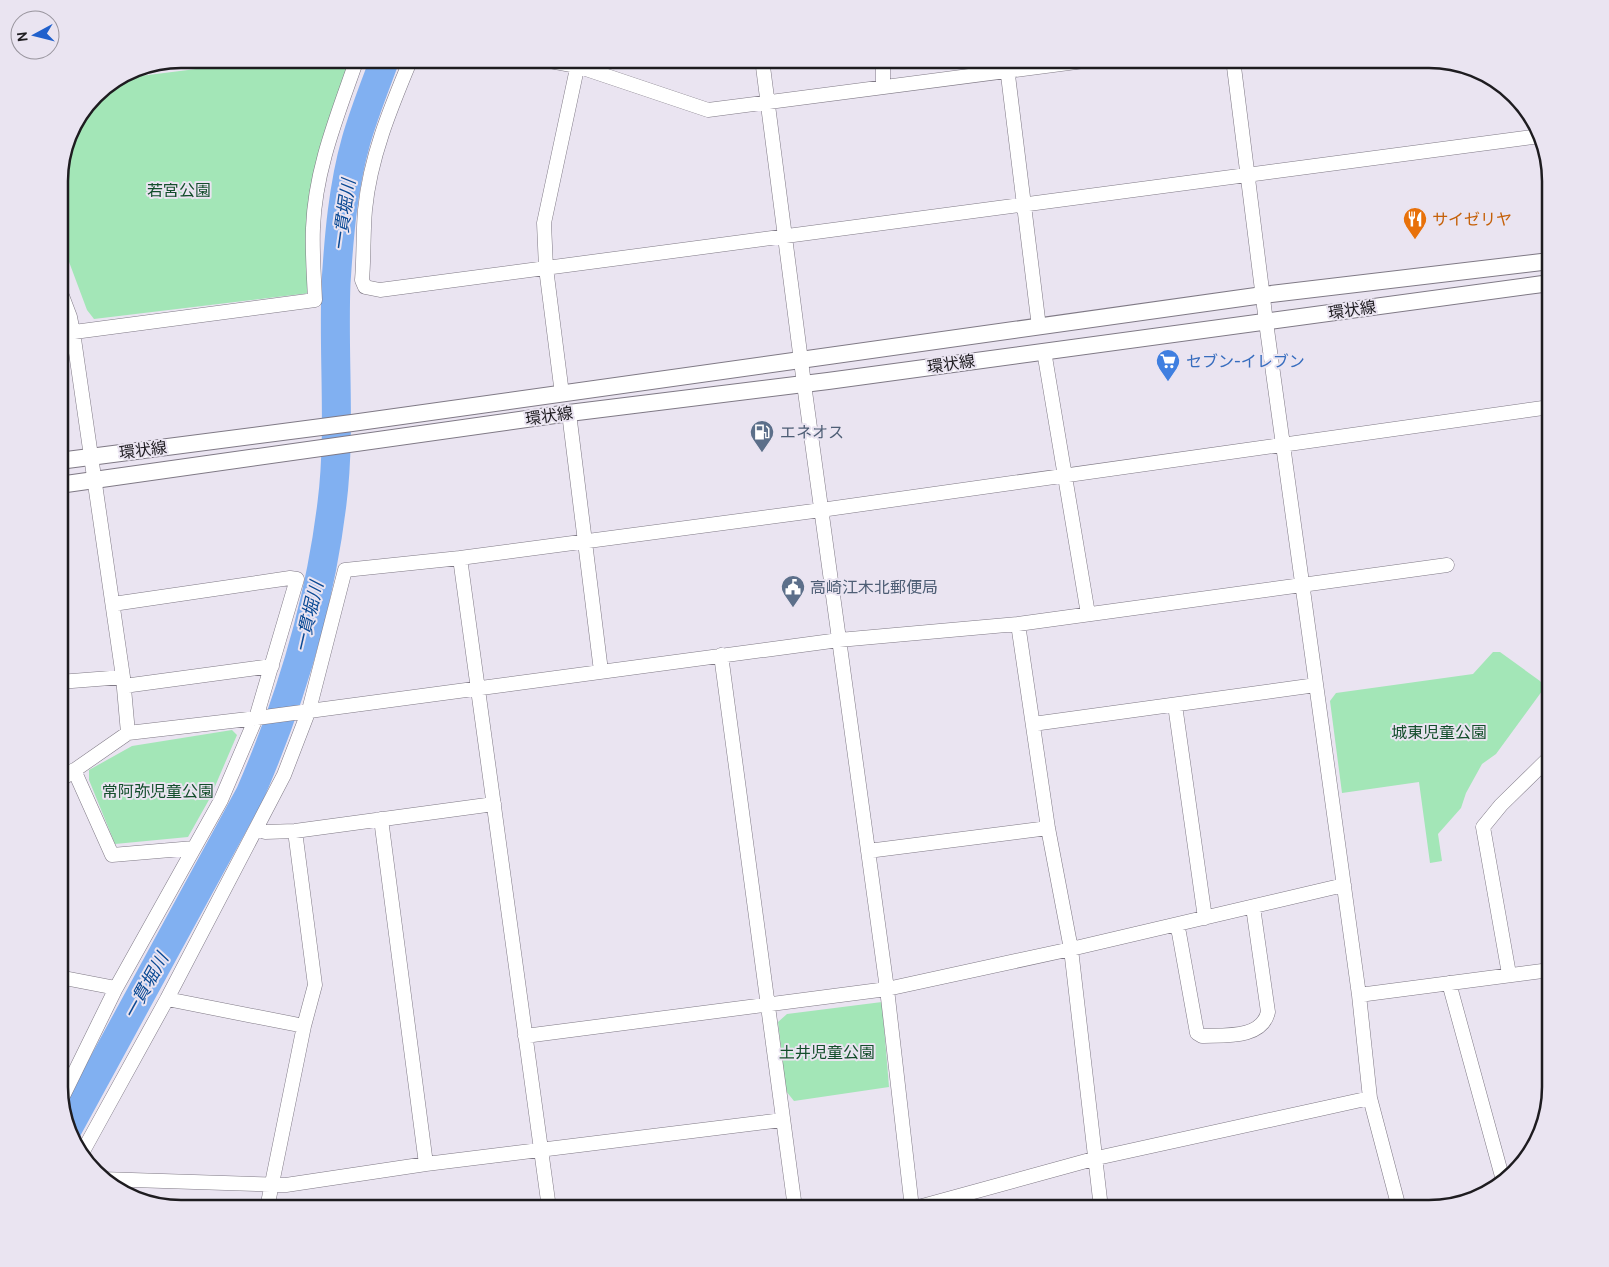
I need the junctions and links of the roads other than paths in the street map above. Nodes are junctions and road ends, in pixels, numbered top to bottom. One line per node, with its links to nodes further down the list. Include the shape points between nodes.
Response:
1 (355, 68): 24 (street, via 326,148 318,187 313,228 315,300)
2 (407, 68): 17 (street, via 374,159 365,210 362,280 365,287 380,290)
3 (577, 68): 17 (street, via 544,223)
4 (594, 68): 11 (street, via 708,110)
5 (763, 68): 11 (street)
6 (883, 68): 10 (street)
7 (988, 68): 10 (street)
8 (1006, 68): 14 (street)
9 (1234, 68): 13 (street)
10 (883, 85): 11 (street)
11 (768, 103): 15 (street)
12 (1532, 137): 13 (street)
13 (1247, 174): 14 (street); 19 (street)
14 (1024, 205): 15 (street); 23 (street)
15 (785, 234): 17 (street); 27 (street)
16 (1542, 262): 19 (street, 環状線)
17 (546, 268): 29 (street)
18 (1542, 284): 21 (street, 環状線)
19 (1263, 295): 21 (street); 23 (street, 環状線)
20 (68, 312): 22 (street)
21 (1266, 322): 26 (street, 環状線); 32 (street)
22 (68, 325)
23 (1039, 326): 27 (street, 環状線)
24 (68, 333)
25 (68, 343): 33 (street)
26 (1044, 351): 28 (street, 環状線); 35 (street)
27 (801, 359): 28 (street); 29 (street, 環状線)
28 (804, 384): 31 (street, 環状線); 38 (street)
29 (562, 394): 33 (street, 環状線)
30 (1542, 408): 32 (street)
31 (570, 413): 36 (street, 環状線); 39 (street)
32 (1283, 445): 35 (street); 42 (street)
33 (92, 457): 34 (street, 環状線); 36 (street)
34 (68, 460)
35 (1066, 476): 38 (street); 44 (street)
36 (95, 480): 37 (street, 環状線); 43 (street)
37 (68, 484)
38 (821, 510): 39 (street); 46 (street)
39 (585, 541): 40 (street); 49 (street)
40 (460, 558): 53 (street); 55 (street, via 345,570)
41 (1446, 565): 42 (street)
42 (1302, 586): 44 (street); 52 (street)
43 (113, 604): 48 (street, via 297,579); 51 (street)
44 (1088, 614): 45 (street)
45 (1018, 624): 46 (street); 57 (street)
46 (839, 640): 47 (street); 68 (street)
47 (721, 655): 49 (street); 82 (street)
48 (272, 666): 51 (street); 56 (street)
49 (601, 672): 53 (street)
50 (68, 682): 51 (street)
51 (124, 682): 58 (street)
52 (1316, 685): 54 (street); 69 (street)
53 (478, 687): 55 (street); 62 (street)
54 (1175, 705): 57 (street); 71 (street)
55 (309, 710): 56 (street); 65 (street, via 284,776)
56 (256, 718): 58 (street); 67 (street, via 221,800)
57 (1033, 724): 64 (street)
58 (128, 733): 60 (street)
59 (1542, 765): 75 (street, via 1483,827)
60 (74, 770): 61 (street); 67 (street, via 112,855)
61 (68, 774)
62 (494, 804): 63 (street); 84 (street)
63 (381, 819): 66 (street); 91 (street)
64 (1048, 828): 68 (street); 73 (street)
65 (257, 829): 66 (street, via 266,832); 81 (street)
66 (295, 831): 83 (street, via 315,985)
67 (194, 848): 78 (street)
68 (868, 852): 79 (street)
69 (1344, 885): 70 (street); 80 (street)
70 (1253, 907): 71 (street); 72 (street, via 1268,1012 1267,1018 1252,1032 1202,1036 1197,1033)
71 (1205, 918): 72 (street)
72 (1176, 925): 73 (street)
73 (1071, 950): 79 (street); 90 (street)
74 (1542, 971): 75 (street)
75 (1509, 974): 77 (street)
76 (68, 979): 78 (street)
77 (1449, 983): 80 (street); 92 (street)
78 (116, 988): 85 (street)
79 (887, 989): 82 (street); 98 (street)
80 (1359, 995): 86 (street)
81 (166, 999): 83 (street); 88 (street)
82 (767, 1003): 84 (street); 87 (street)
83 (304, 1026): 94 (street)
84 (525, 1036): 89 (street)
85 (68, 1086)
86 (1370, 1098): 90 (street); 101 (street)
87 (782, 1120): 89 (street); 97 (street)
88 (85, 1147)
89 (540, 1149): 91 (street); 96 (street)
90 (1097, 1158): 99 (street); 100 (street)
91 (426, 1164): 94 (street, via 286,1185)
92 (1501, 1173)
93 (116, 1179): 94 (street)
94 (273, 1184): 95 (street)
95 (269, 1200)
96 (548, 1200)
97 (794, 1200)
98 (913, 1200)
99 (943, 1200)
100 (1100, 1200)
101 (1397, 1200)

